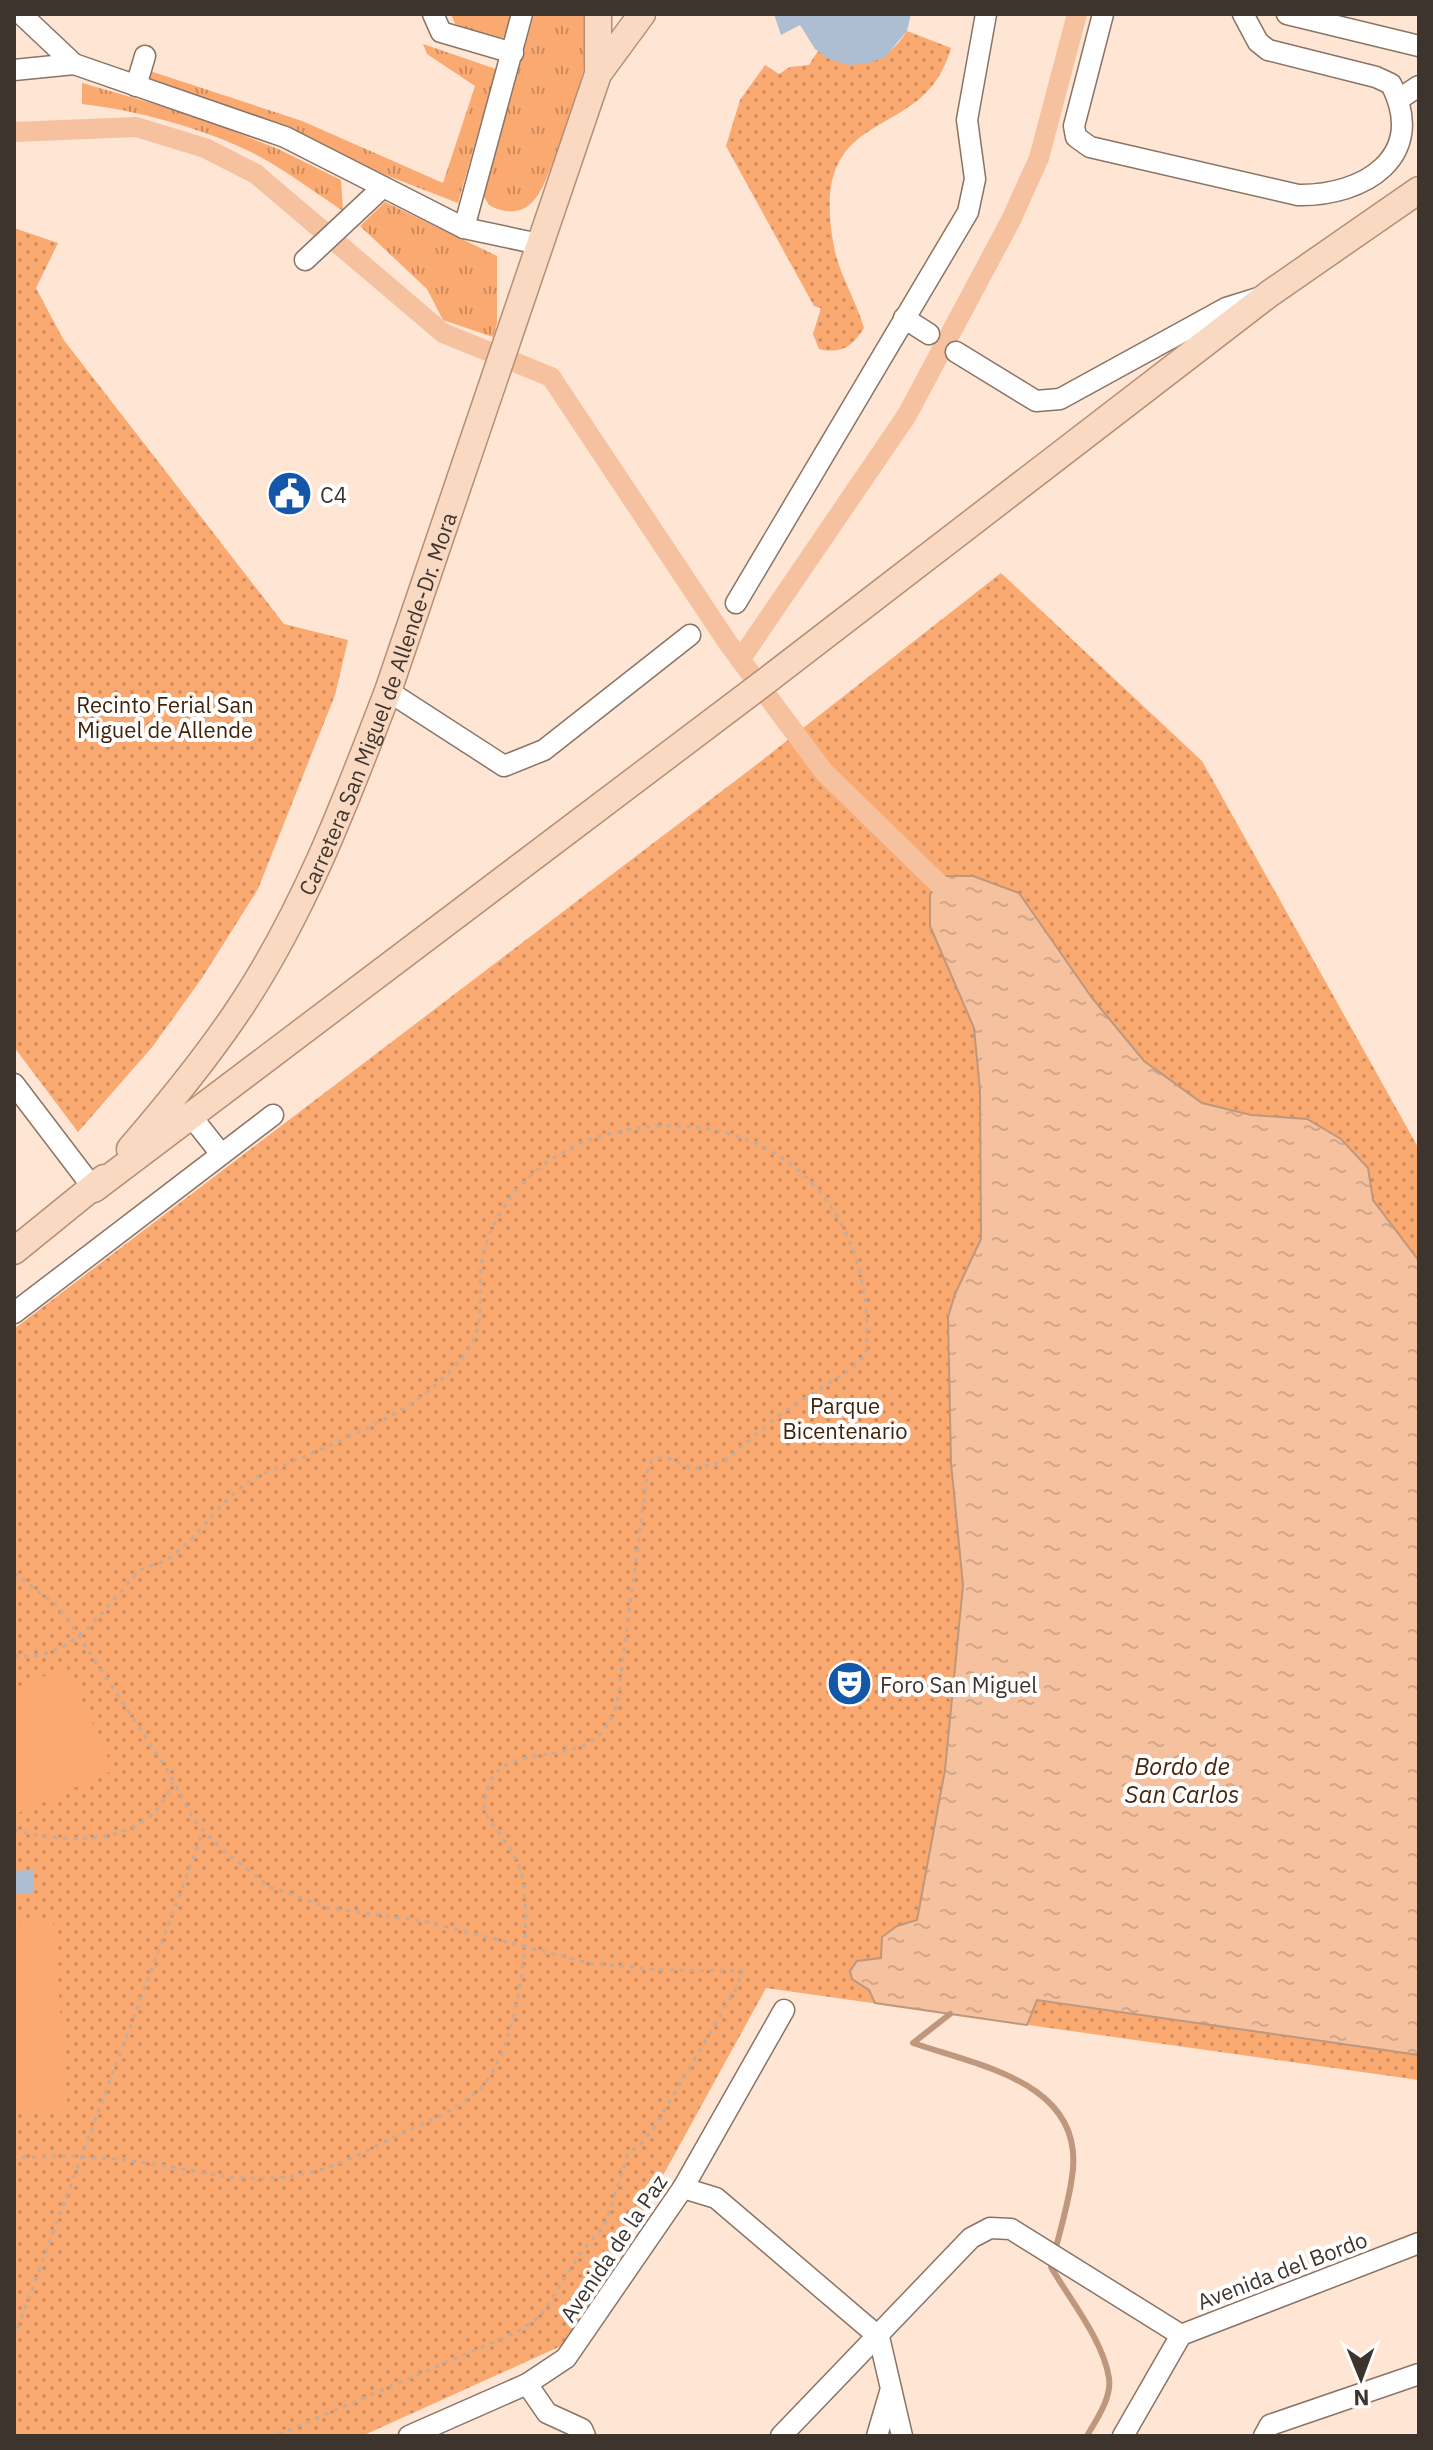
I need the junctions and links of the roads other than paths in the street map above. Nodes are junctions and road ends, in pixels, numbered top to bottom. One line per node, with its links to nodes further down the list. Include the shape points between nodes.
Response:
1 (21, 14): 13 (street)
2 (433, 14): 11 (street, via 441,32)
3 (522, 14): 11 (street)
4 (598, 14): 15 (main road, Carretera San Miguel de Allende-Dr. Mora)
5 (642, 14): 15 (main road, Carretera San Miguel de Allende-Dr. Mora)
6 (986, 14): 25 (street, via 967,120 975,179 968,212)
7 (1103, 14): 18 (street, via 1074,126 1076,137 1090,147 1298,195 1325,196 1362,184 1387,165 1402,139)
8 (1243, 14): 18 (street, via 1268,50 1376,77 1391,84)
9 (1287, 14): 10 (street)
10 (1419, 46)
11 (513, 53): 21 (street)
12 (145, 56): 16 (street)
13 (74, 64): 14 (street); 16 (street)
14 (14, 70)
15 (598, 74): 22 (main road, Carretera San Miguel de Allende-Dr. Mora)
16 (136, 86): 19 (street, via 285,137)
17 (1419, 86): 18 (street)
18 (1399, 99)
19 (383, 187): 21 (street); 23 (street)
20 (1419, 190): 24 (main road)
21 (464, 228): 22 (street)
22 (539, 244): 30 (main road, Carretera San Miguel de Allende-Dr. Mora)
23 (305, 260)
24 (1269, 294): 27 (street, via 1226,308 1060,399 1036,401); 33 (main road)
25 (904, 318): 26 (street); 28 (street)
26 (929, 334)
27 (956, 352)
28 (736, 603)
29 (690, 635): 30 (street, via 544,750 504,766)
30 (388, 691): 35 (main road, Carretera San Miguel de Allende-Dr. Mora, via 320,855 237,1013 191,1076)
31 (14, 1084): 35 (street)
32 (273, 1115): 34 (street)
33 (191, 1116): 34 (street); 35 (main road)
34 (221, 1154): 37 (street)
35 (94, 1189): 36 (main road, Carretera San Miguel de Allende-Dr. Mora)
36 (14, 1251)
37 (14, 1313)
38 (784, 2010): 39 (street, Avenida de la Paz)
39 (683, 2188): 42 (street, via 716,2198); 44 (street, Avenida de la Paz, via 566,2358)
40 (1419, 2243): 41 (street, Avenida del Bordo)
41 (1181, 2335): 42 (street, via 1038,2244 1011,2229 990,2228 971,2238); 51 (street, Avenida del Bordo)
42 (879, 2337): 45 (street); 48 (street)
43 (1419, 2374): 52 (street, via 1270,2425)
44 (527, 2384): 46 (street, Avenida de la Paz); 47 (street, via 547,2413 582,2429)
45 (890, 2392): 49 (street); 50 (street)
46 (409, 2436)
47 (585, 2436)
48 (781, 2436)
49 (877, 2436)
50 (902, 2436)
51 (1123, 2436)
52 (1264, 2436)

